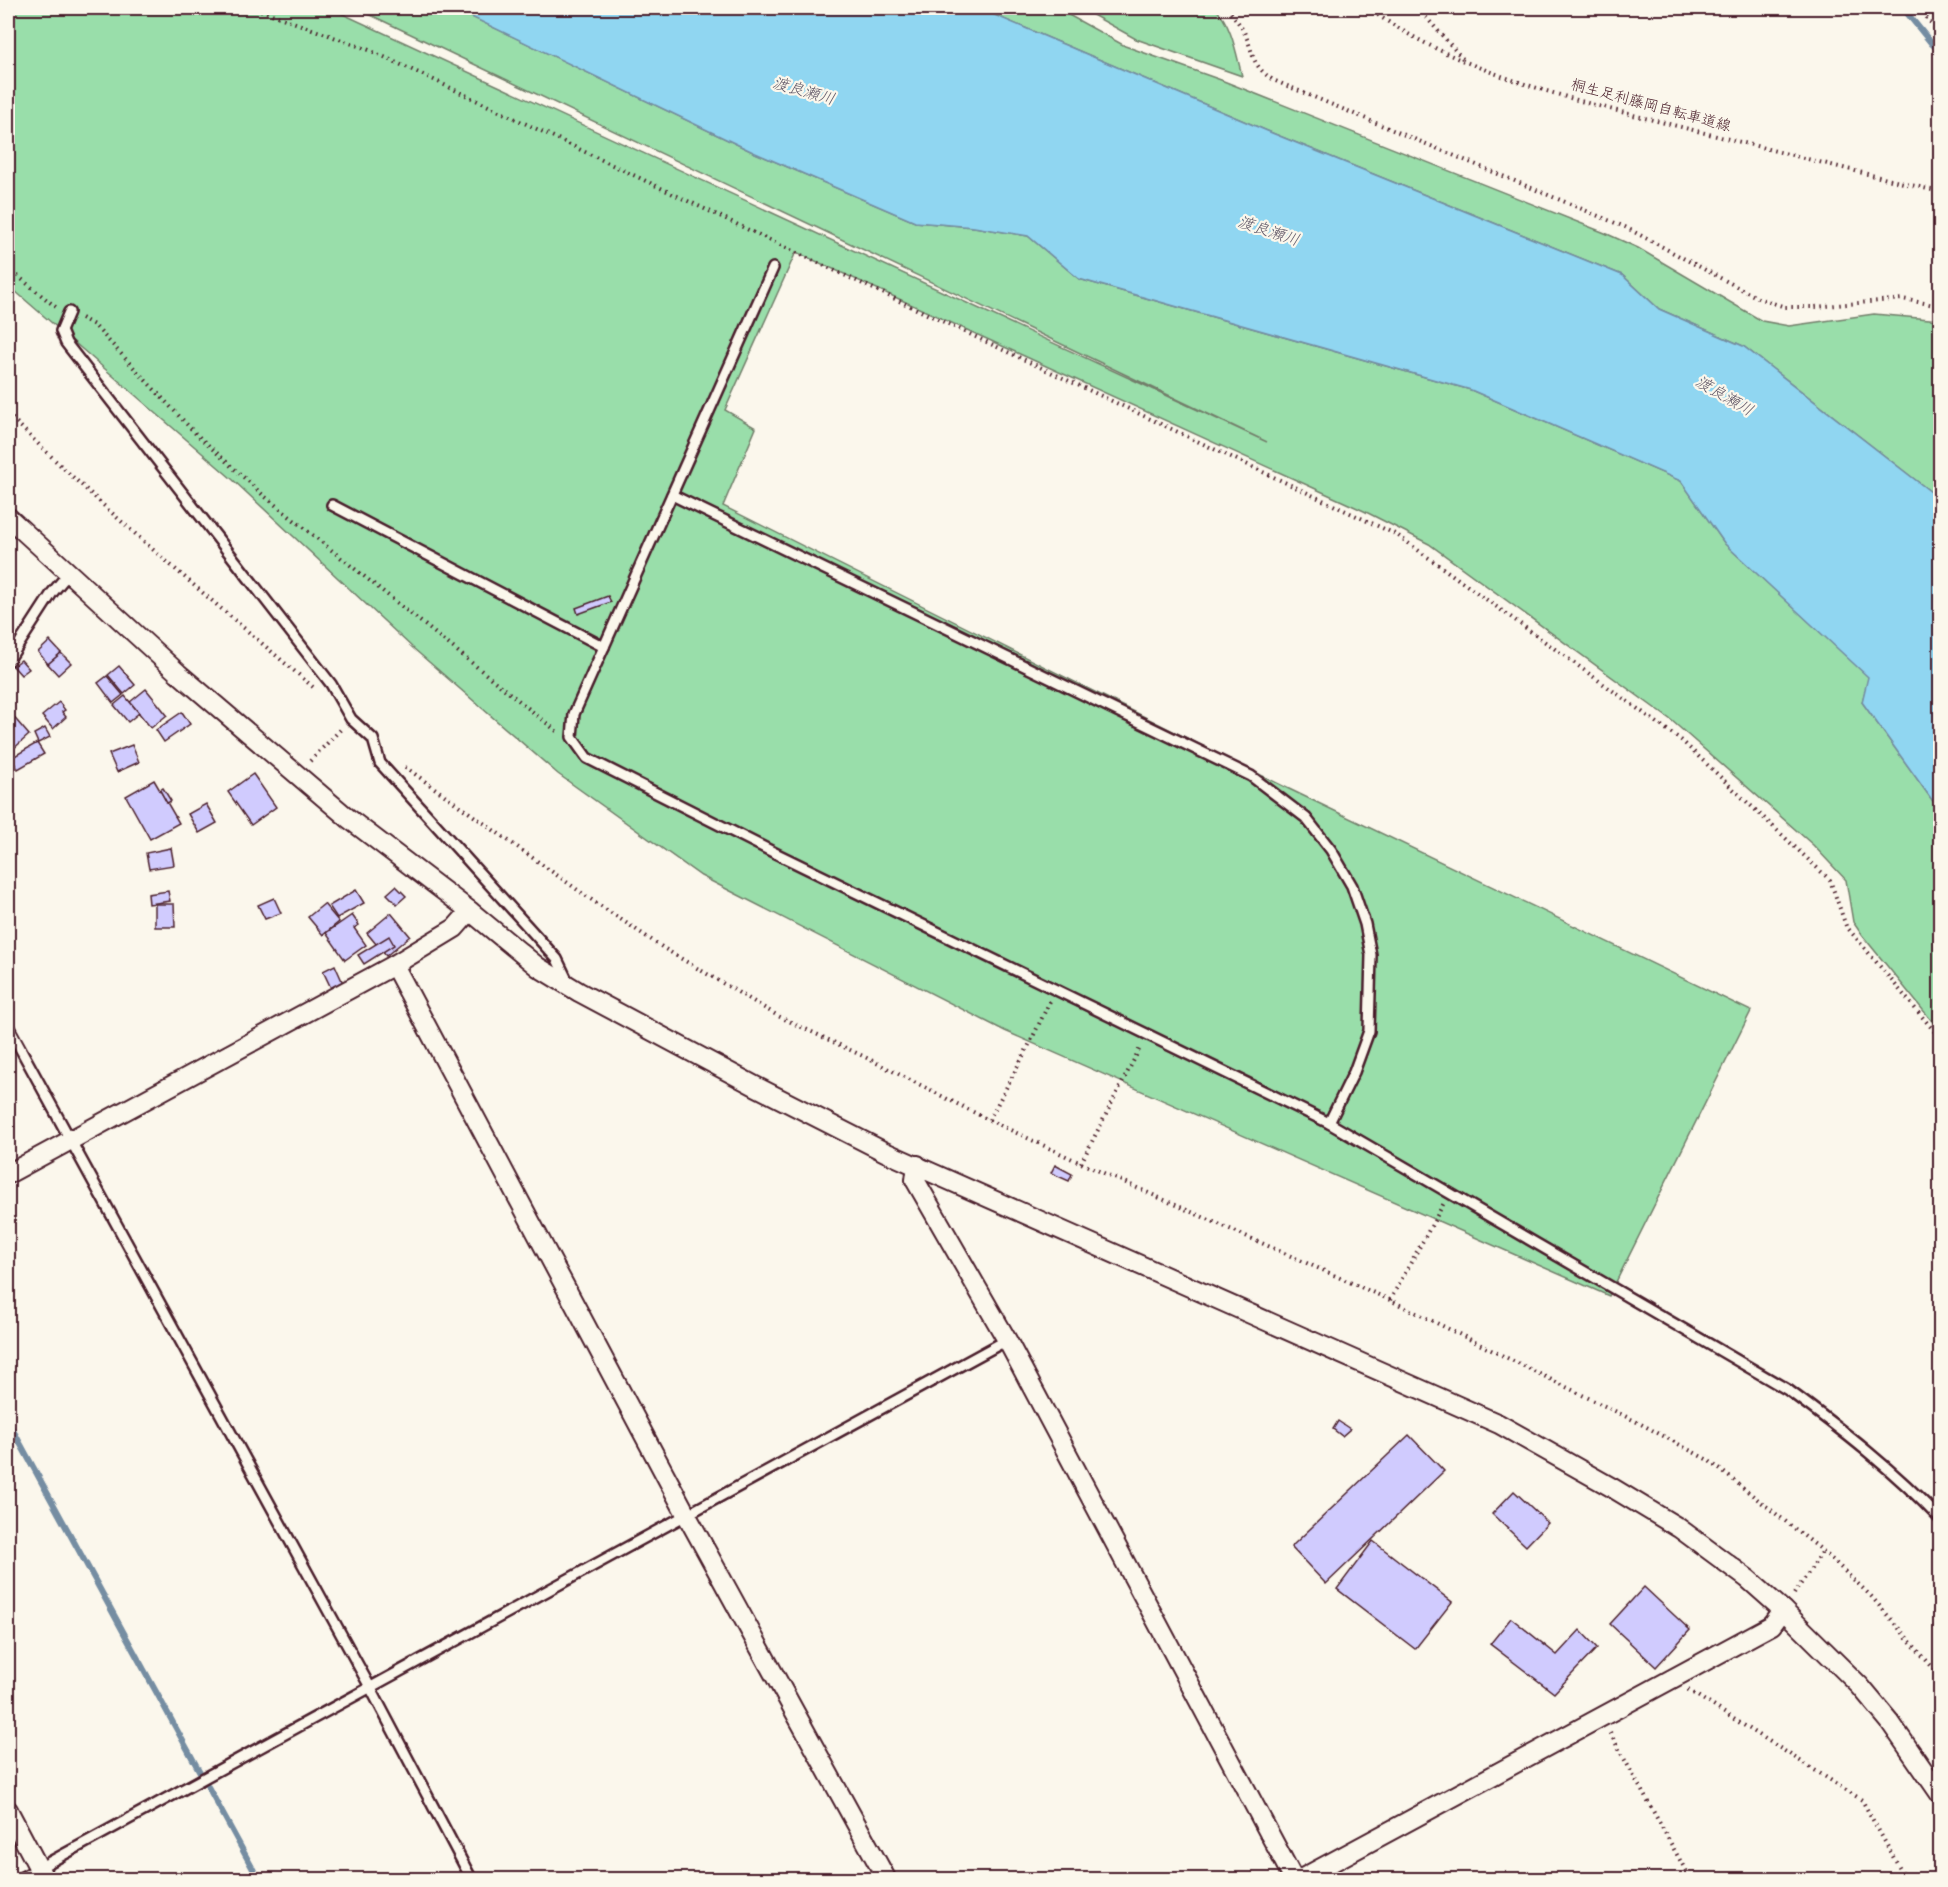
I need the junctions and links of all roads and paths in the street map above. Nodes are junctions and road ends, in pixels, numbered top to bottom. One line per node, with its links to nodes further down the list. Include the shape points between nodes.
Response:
1 (255, 8): 31 (path, via 434,80 1397,535 1681,740 1830,880 1846,926)
2 (1227, 8): 11 (path, via 1244,32 1252,58 1273,80 1625,227 1758,298 1785,307 1902,299)
3 (1368, 8): 7 (path, 桐生足利藤岡自転車道線, via 1418,40)
4 (1418, 8): 7 (path)
5 (1919, 8): 6 (path)
6 (1941, 34)
7 (1464, 60): 8 (path, 桐生足利藤岡自転車道線, via 1616,110)
8 (1941, 192)
9 (8, 268): 12 (path, via 54,307)
10 (773, 268): 14 (lane)
11 (1941, 306)
12 (69, 312): 21 (lane, via 61,331 66,343 331,684); 22 (path, via 94,325 195,433 263,495)
13 (8, 414): 20 (path, via 60,466)
14 (672, 495): 18 (lane); 33 (lane, via 1251,776 1306,818 1352,886 1371,955 1369,1031)
15 (332, 505): 18 (lane)
16 (8, 517): 17 (street)
17 (68, 574): 19 (lane); 24 (street)
18 (604, 647): 22 (lane, via 574,714 572,737)
19 (8, 661)
20 (306, 681)
21 (351, 719): 24 (path); 27 (lane, via 374,739 380,763 557,959)
22 (578, 748): 28 (lane, via 593,763)
23 (397, 762): 32 (path, via 665,949 778,1016)
24 (298, 774): 25 (street, via 348,818)
25 (470, 911): 26 (street, via 456,928); 27 (street, via 538,967)
26 (394, 965): 34 (street); 41 (street)
27 (570, 986): 36 (street, via 819,1120)
28 (1056, 990): 30 (lane); 32 (path)
29 (8, 1026): 34 (lane)
30 (1146, 1034): 33 (lane); 35 (path)
31 (1941, 1038)
32 (989, 1120): 35 (path)
33 (1329, 1123): 42 (lane, via 1788,1390 1834,1424)
34 (69, 1141): 37 (street); 47 (lane)
35 (1081, 1163): 39 (path)
36 (916, 1165): 40 (street, via 915,1180); 44 (street, via 1499,1424 1679,1528)
37 (8, 1174)
38 (1433, 1221): 39 (path)
39 (1390, 1299): 43 (path, via 1708,1460)
40 (1007, 1340): 41 (lane); 55 (street)
41 (686, 1514): 47 (lane); 54 (street)
42 (1941, 1519)
43 (1823, 1551): 44 (path); 45 (path, via 1871,1596)
44 (1783, 1610): 46 (street, via 1772,1625); 49 (street, via 1860,1686)
45 (1941, 1676)
46 (1675, 1677): 48 (street); 58 (path, via 1685,1688 1862,1800)
47 (370, 1687): 51 (lane); 53 (lane)
48 (1602, 1717): 56 (street); 57 (path)
49 (1941, 1794)
50 (8, 1810): 51 (street)
51 (42, 1874): 52 (lane)
52 (17, 1880)
53 (472, 1880)
54 (887, 1880)
55 (1294, 1880)
56 (1299, 1880)
57 (1691, 1880)
58 (1906, 1880)

